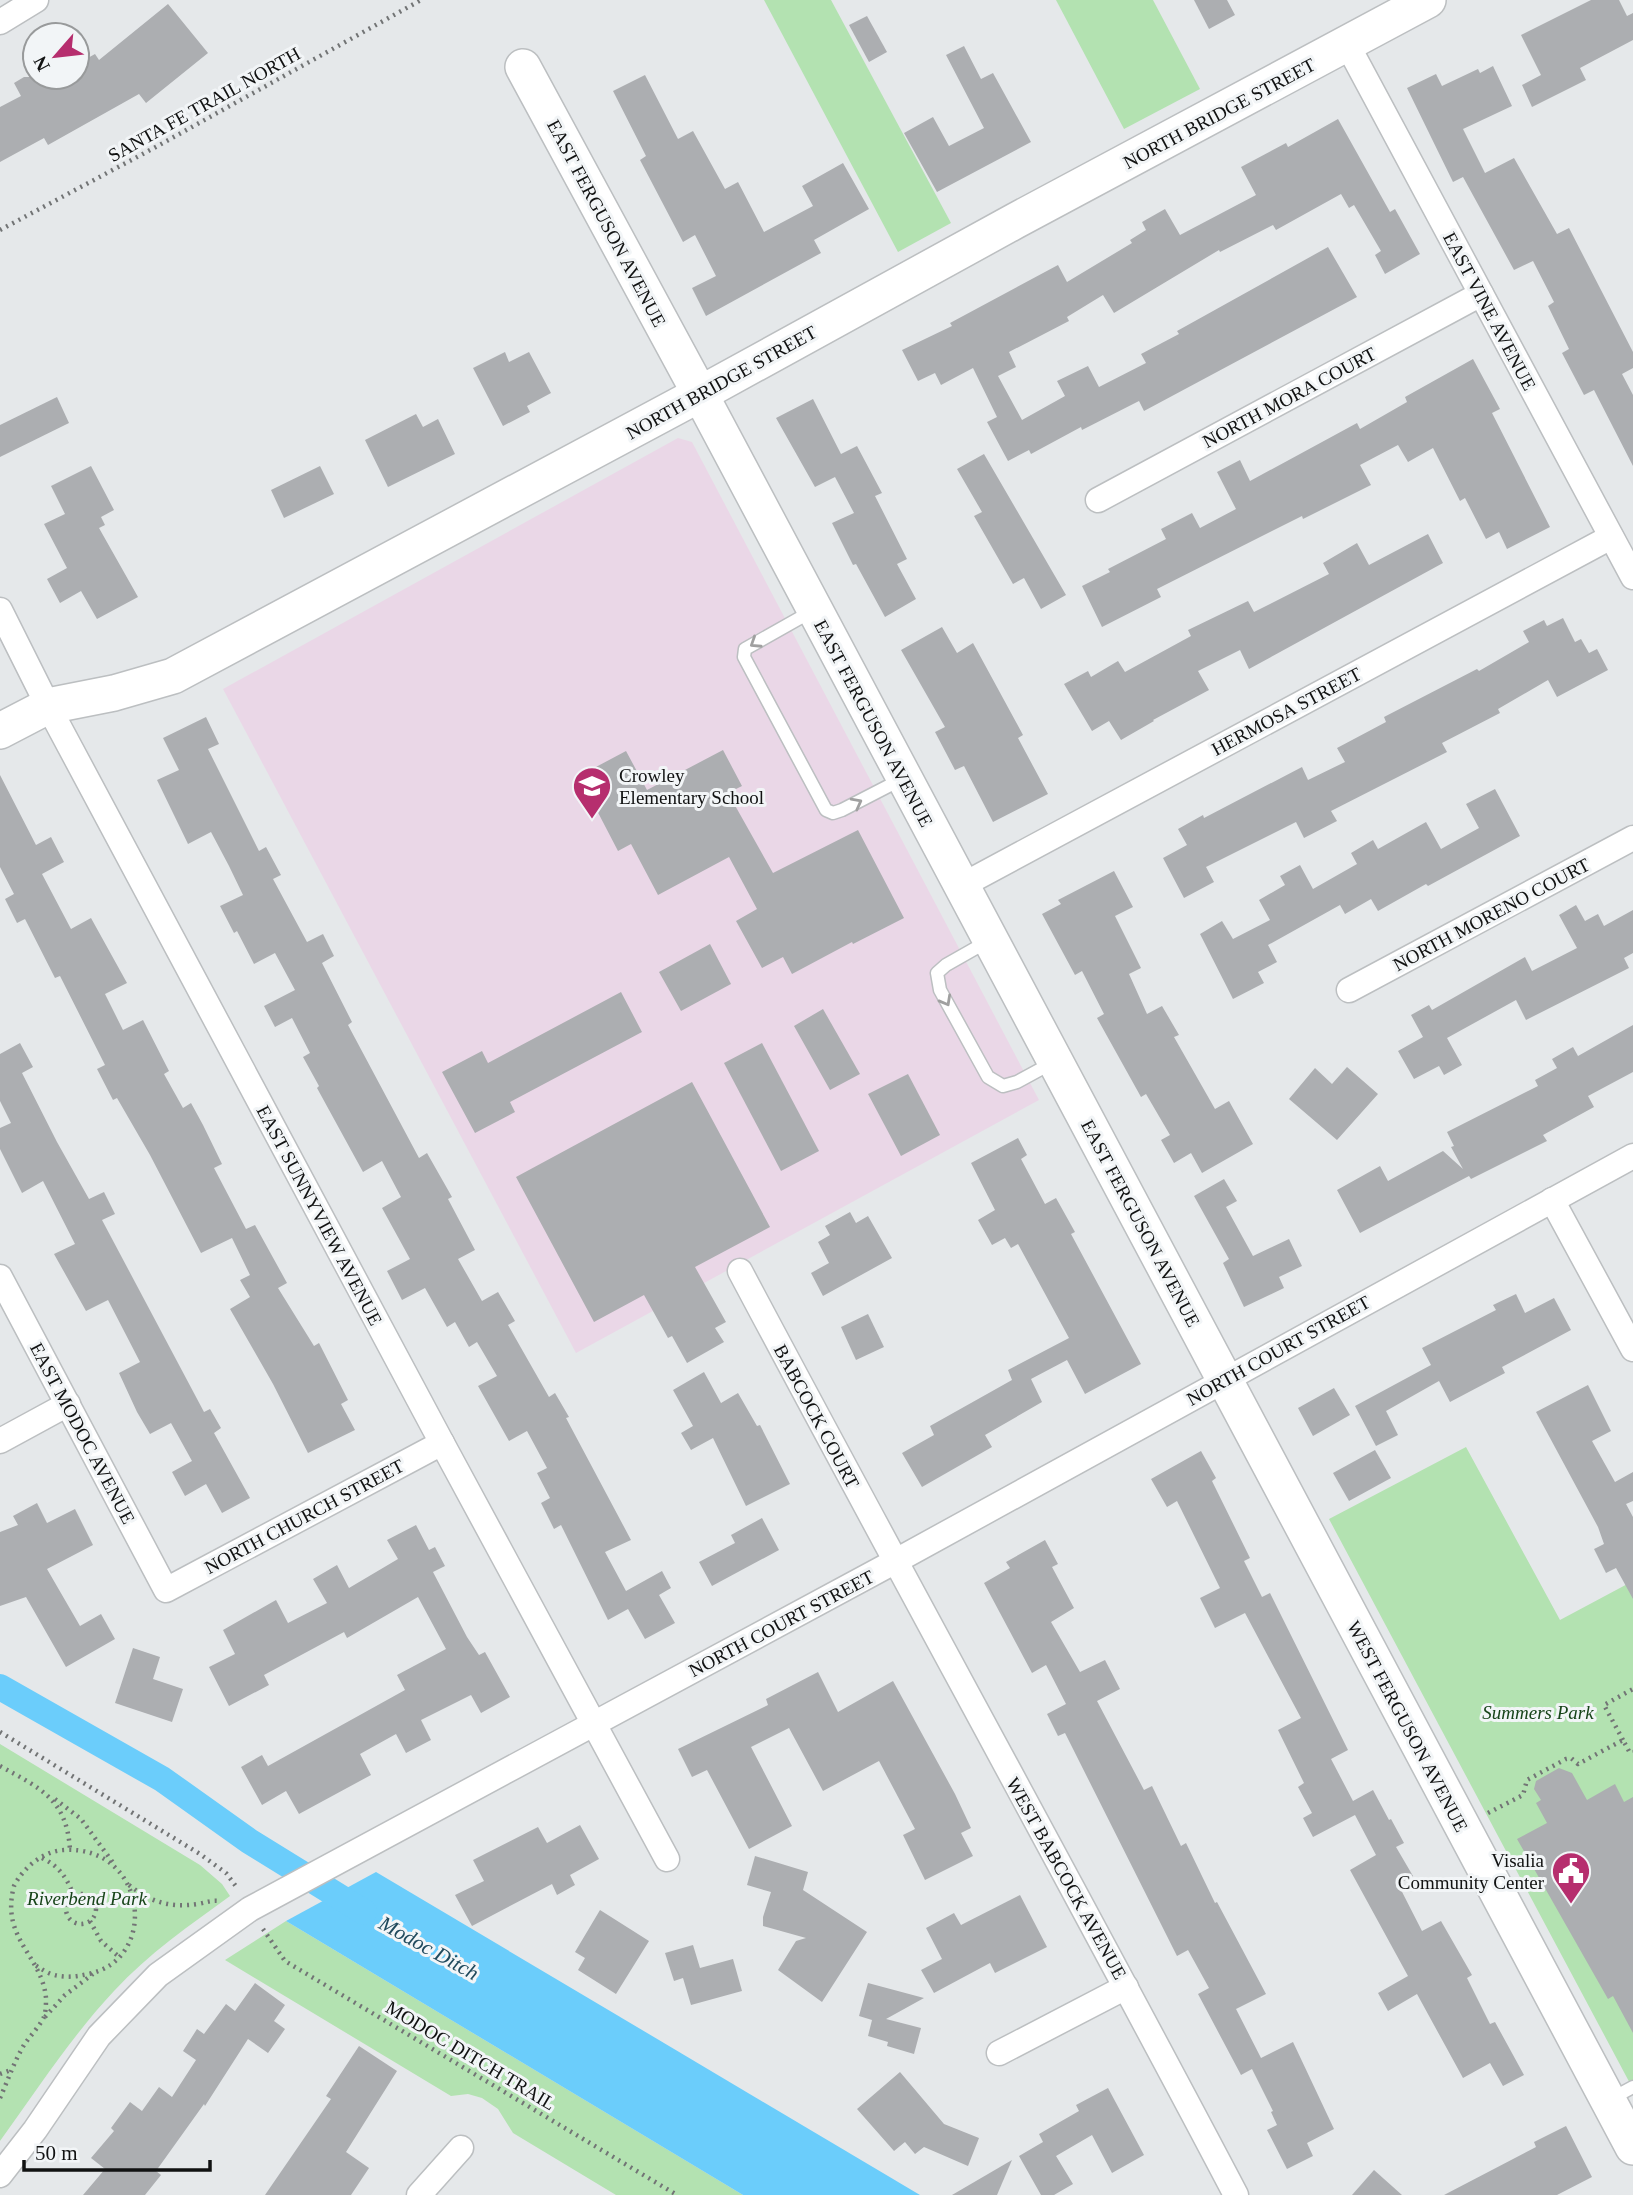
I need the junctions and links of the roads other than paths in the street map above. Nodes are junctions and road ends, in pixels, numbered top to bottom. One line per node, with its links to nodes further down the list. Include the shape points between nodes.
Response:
1 (36, 0): 3 (street)
2 (1428, 0): 4 (street, NORTH BRIDGE STREET)
3 (0, 22)
4 (1347, 44): 6 (street, EAST VINE AVENUE); 7 (street, NORTH BRIDGE STREET)
5 (523, 67): 7 (street, EAST FERGUSON AVENUE)
6 (1480, 294): 8 (street, NORTH MORA COURT); 9 (street, EAST VINE AVENUE)
7 (700, 394): 11 (street, EAST FERGUSON AVENUE); 13 (street, NORTH BRIDGE STREET, via 173,676)
8 (1098, 500)
9 (1611, 537): 10 (street, EAST VINE AVENUE); 17 (street, HERMOSA STREET)
10 (1633, 577)
11 (814, 609): 15 (street, EAST FERGUSON AVENUE); 15 (lane, one-way to 15, via 753,643 744,657 826,810 842,810)
12 (0, 610): 13 (street, EAST SUNNYVIEW AVENUE)
13 (48, 706): 14 (street, NORTH BRIDGE STREET); 29 (street, EAST SUNNYVIEW AVENUE)
14 (0, 731)
15 (904, 778): 17 (street, EAST FERGUSON AVENUE)
16 (1633, 838): 19 (street, NORTH MORENO COURT)
17 (961, 886): 18 (street, EAST FERGUSON AVENUE)
18 (990, 939): 20 (street, EAST FERGUSON AVENUE); 20 (lane, one-way to 20, via 937,973 940,990 988,1077 1003,1086)
19 (1349, 990)
20 (1055, 1061): 26 (street, EAST FERGUSON AVENUE)
21 (1633, 1156): 22 (street, NORTH COURT STREET)
22 (1552, 1200): 25 (street); 26 (street, NORTH COURT STREET)
23 (740, 1270): 30 (street, BABCOCK COURT)
24 (0, 1277): 27 (street, EAST MODOC AVENUE)
25 (1633, 1349)
26 (1223, 1380): 30 (street, NORTH COURT STREET); 36 (street, WEST FERGUSON AVENUE, via 1462,1827)
27 (68, 1404): 28 (street); 31 (street, EAST MODOC AVENUE)
28 (0, 1441)
29 (442, 1443): 31 (street, NORTH CHURCH STREET); 32 (street, EAST SUNNYVIEW AVENUE)
30 (894, 1562): 32 (street, NORTH COURT STREET); 34 (street, WEST BABCOCK AVENUE)
31 (166, 1590)
32 (593, 1724): 33 (street, EAST SUNNYVIEW AVENUE); 39 (street, NORTH COURT STREET, via 255,1906 158,1975 99,2036)
33 (667, 1859)
34 (1126, 1987): 35 (street); 41 (street, WEST BABCOCK AVENUE)
35 (999, 2053)
36 (1621, 2093): 37 (street, WEST FERGUSON AVENUE)
37 (1633, 2147)
38 (461, 2148): 40 (street)
39 (0, 2175)
40 (419, 2195)
41 (1236, 2195)

